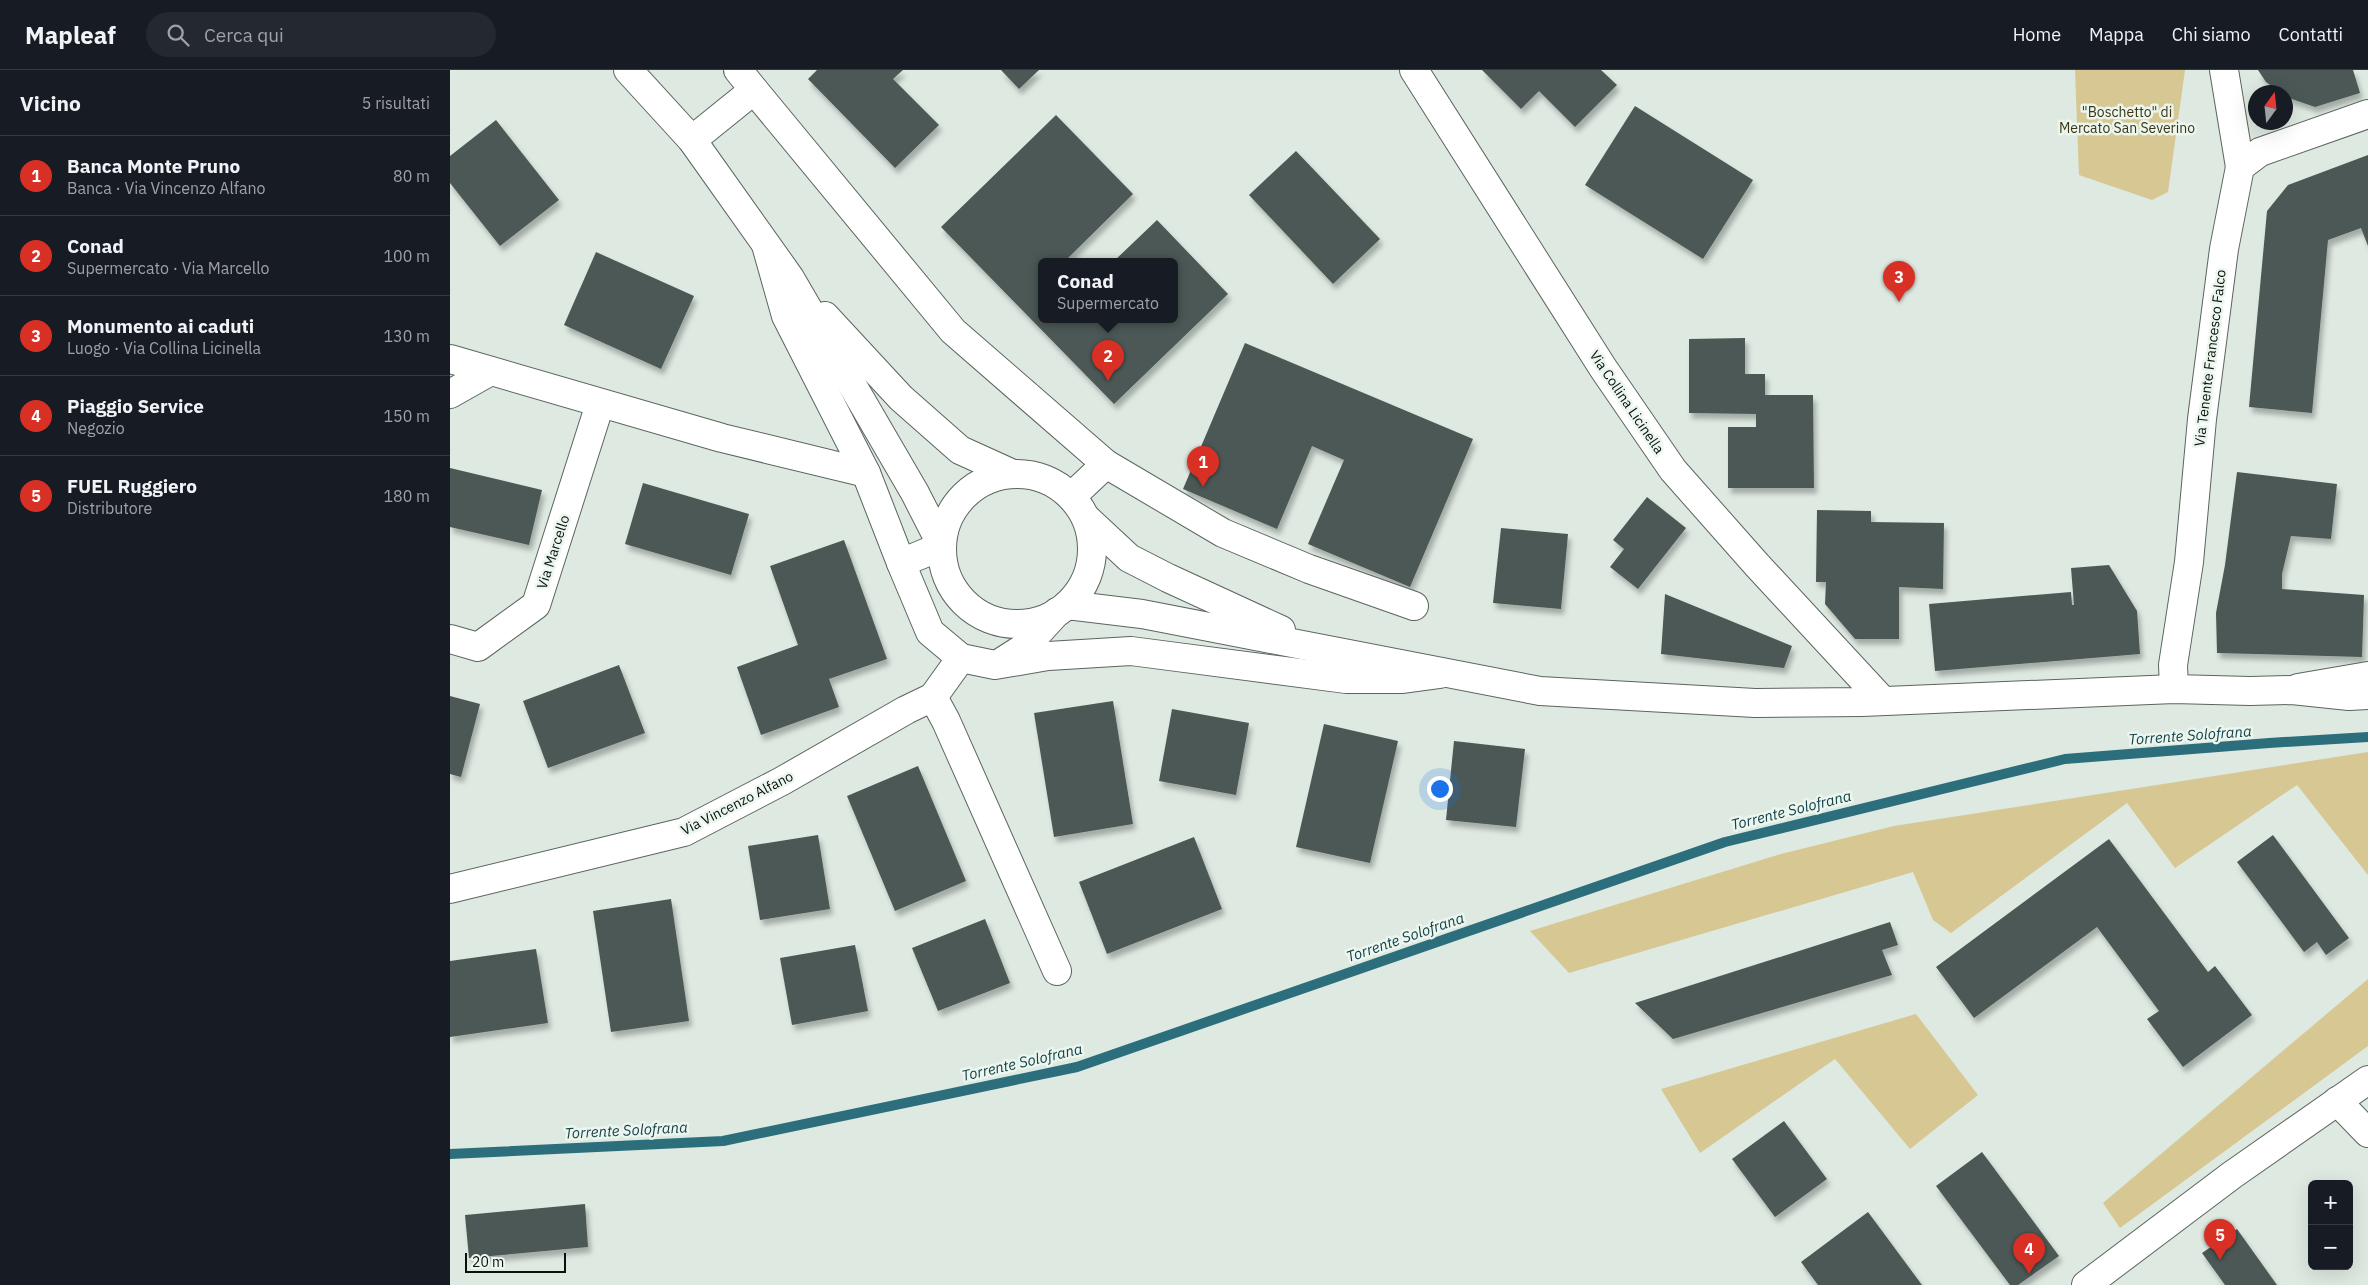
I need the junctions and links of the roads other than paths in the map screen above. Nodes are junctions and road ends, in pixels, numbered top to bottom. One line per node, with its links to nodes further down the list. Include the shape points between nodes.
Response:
1 (628, 70): 6 (street)
2 (1414, 70): 32 (street, Via Collina Licinella, via 1592,351 1673,470)
3 (2224, 70): 7 (street)
4 (746, 80): 6 (street); 14 (street, via 953,331)
5 (2368, 114): 7 (street, via 2260,152)
6 (692, 140): 8 (street)
7 (2240, 167): 28 (street, Via Tenente Francesco Falco, via 2224,249 2202,419 2189,562 2173,665)
8 (765, 243): 9 (street); 15 (street, via 786,316)
9 (790, 278): 16 (street, via 901,398 960,450); 18 (street, via 915,493)
10 (450, 359): 11 (street)
11 (489, 372): 12 (street); 13 (street)
12 (450, 394)
13 (600, 404): 15 (street); 22 (street, Via Marcello, via 536,605 478,647)
14 (1106, 464): 17 (street); 20 (street, via 1223,533 1309,570)
15 (866, 473): 19 (street)
16 (1013, 474): 17 (street, via 1039,477 1061,488); 18 (street, via 991,479 963,497 946,524)
17 (1078, 508): 21 (street, via 1092,542 1090,568 1080,590); 23 (street, via 1128,558)
18 (942, 546): 19 (street); 21 (street, via 944,565 952,585 979,613 1010,623 1024,623 1043,619)
19 (901, 563): 24 (street, via 930,632)
20 (1414, 606)
21 (1062, 608): 23 (street, via 1142,614); 25 (street, via 1025,647)
22 (450, 639)
23 (1321, 648): 26 (street)
24 (961, 658): 25 (street); 31 (street, Via Vincenzo Alfano)
25 (995, 666): 26 (street, via 1048,656 1131,651 1346,679 1403,679)
26 (1442, 673): 32 (street, via 1540,692 1755,702)
27 (2368, 676): 29 (street)
28 (2174, 689): 29 (street); 32 (street)
29 (2292, 690): 30 (street)
30 (2368, 695)
31 (933, 697): 33 (street, Via Vincenzo Alfano, via 684,832); 34 (street)
32 (1883, 701)
33 (450, 889)
34 (1057, 971)
35 (2368, 1080): 36 (street)
36 (2337, 1102): 37 (street); 38 (street, via 2232,1175)
37 (2368, 1133)
38 (2086, 1285)

